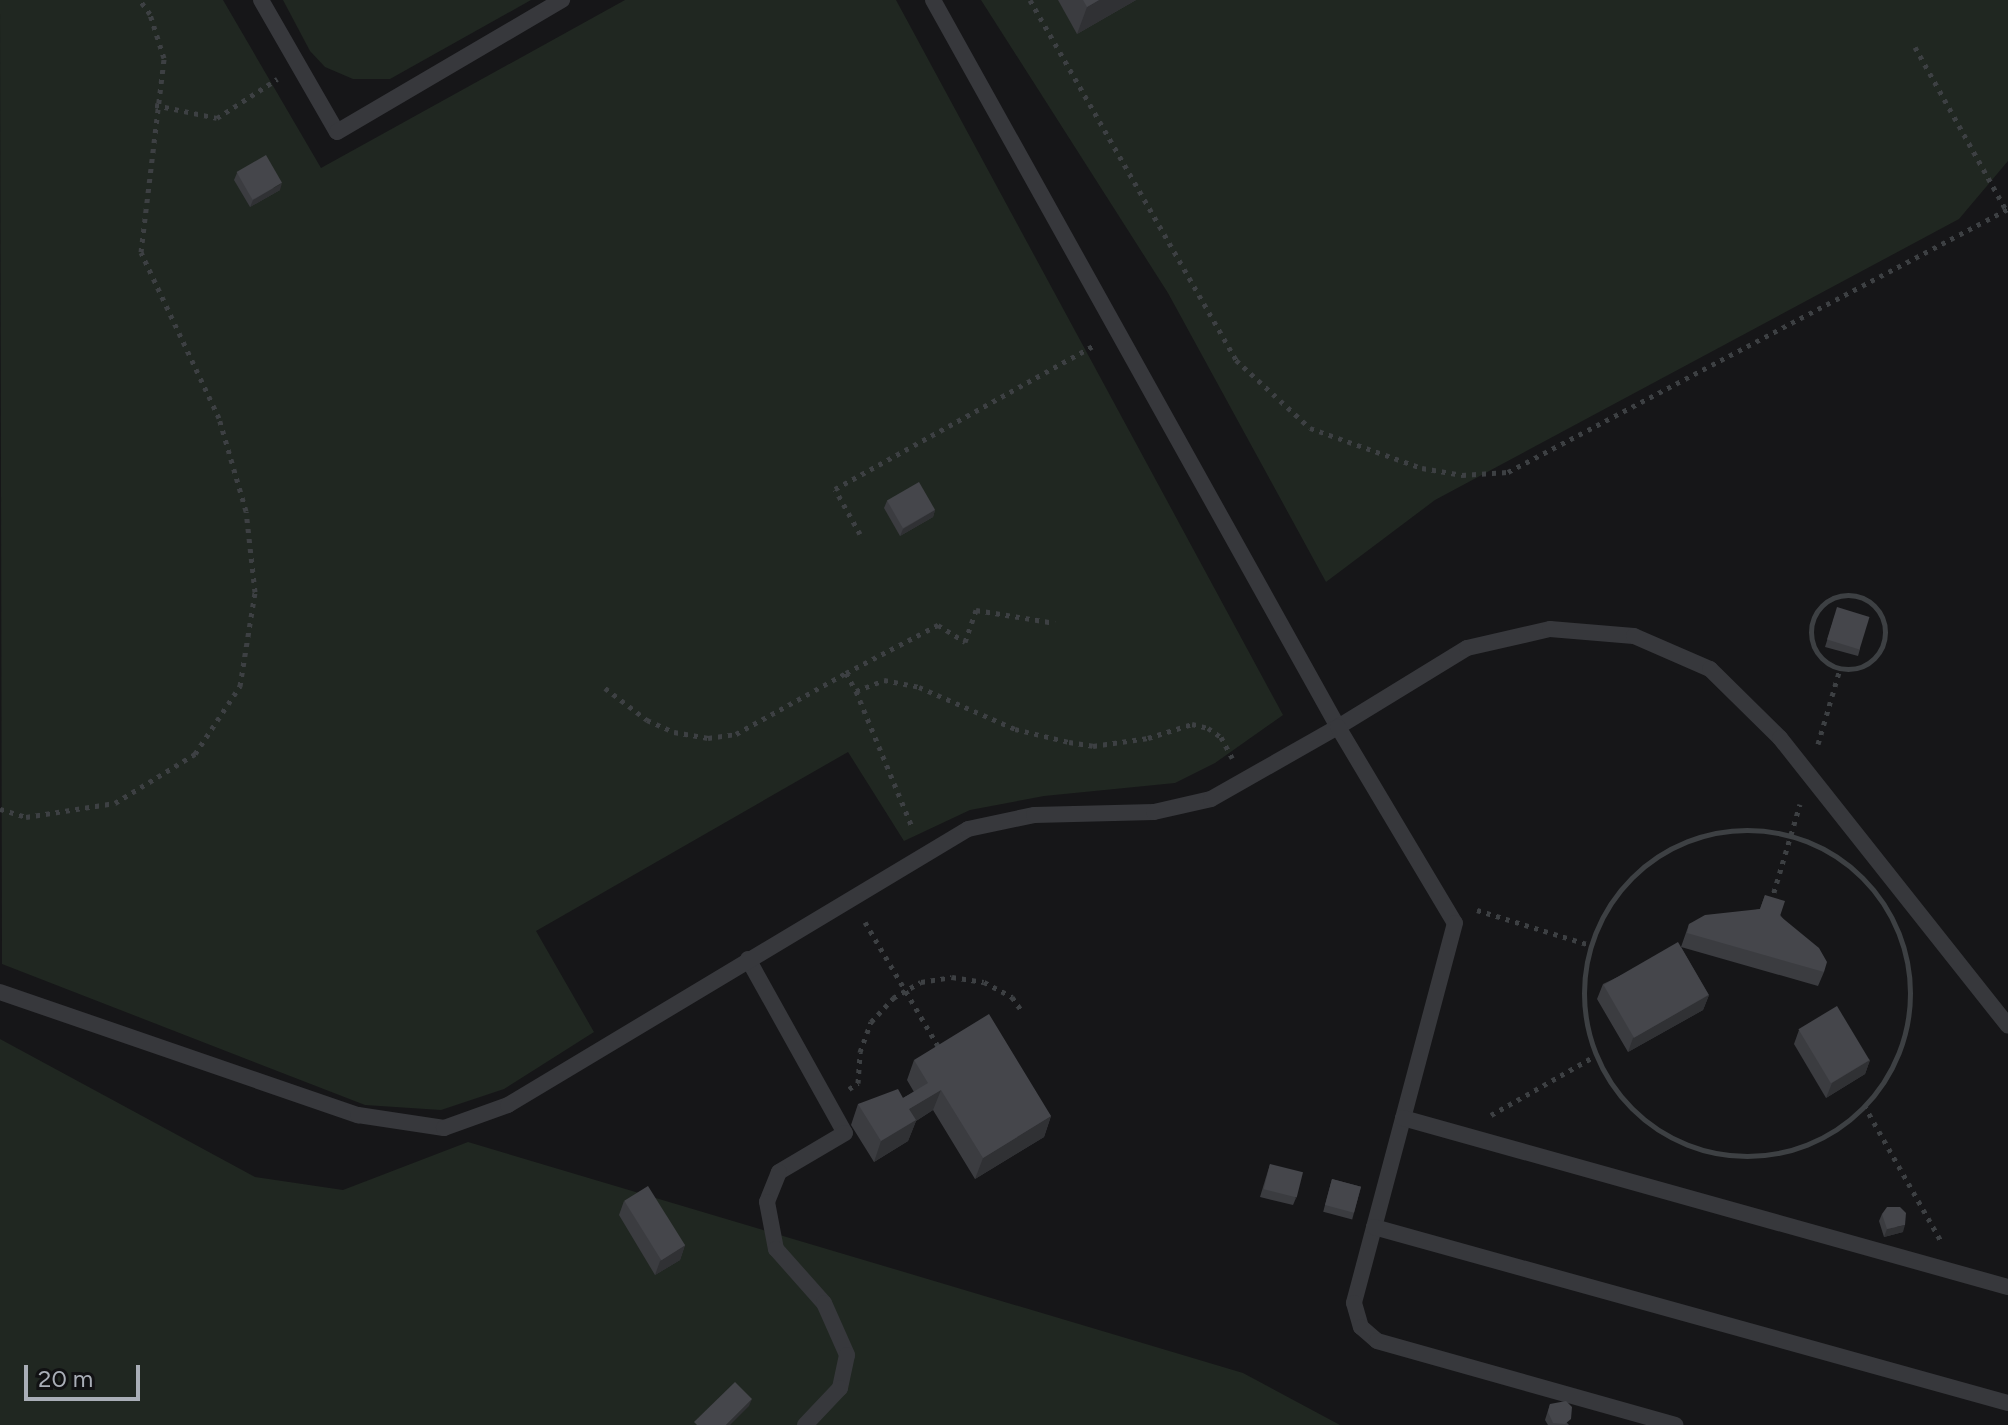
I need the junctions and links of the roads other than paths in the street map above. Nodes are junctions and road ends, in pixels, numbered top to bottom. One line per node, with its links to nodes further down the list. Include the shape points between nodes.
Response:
1 (261, 0): 2 (lane, via 337,132)
2 (562, 0)
3 (933, 0): 4 (lane)
4 (1338, 727): 5 (lane, via 1211,799 1154,812 1034,815 968,829); 7 (lane, via 1467,648 1550,629 1634,636 1710,669 1780,738); 8 (lane, via 1455,923)
5 (748, 959): 6 (lane, via 508,1105 444,1128 358,1115); 12 (lane, via 845,1133 779,1172 767,1202 776,1249 824,1303 847,1355 840,1388)
6 (0, 992)
7 (2008, 1026)
8 (1403, 1118): 9 (lane); 10 (lane)
9 (1374, 1227): 11 (lane); 13 (lane, via 1354,1303 1361,1327 1377,1341)
10 (2008, 1287)
11 (2008, 1403)
12 (805, 1425)
13 (1675, 1425)

